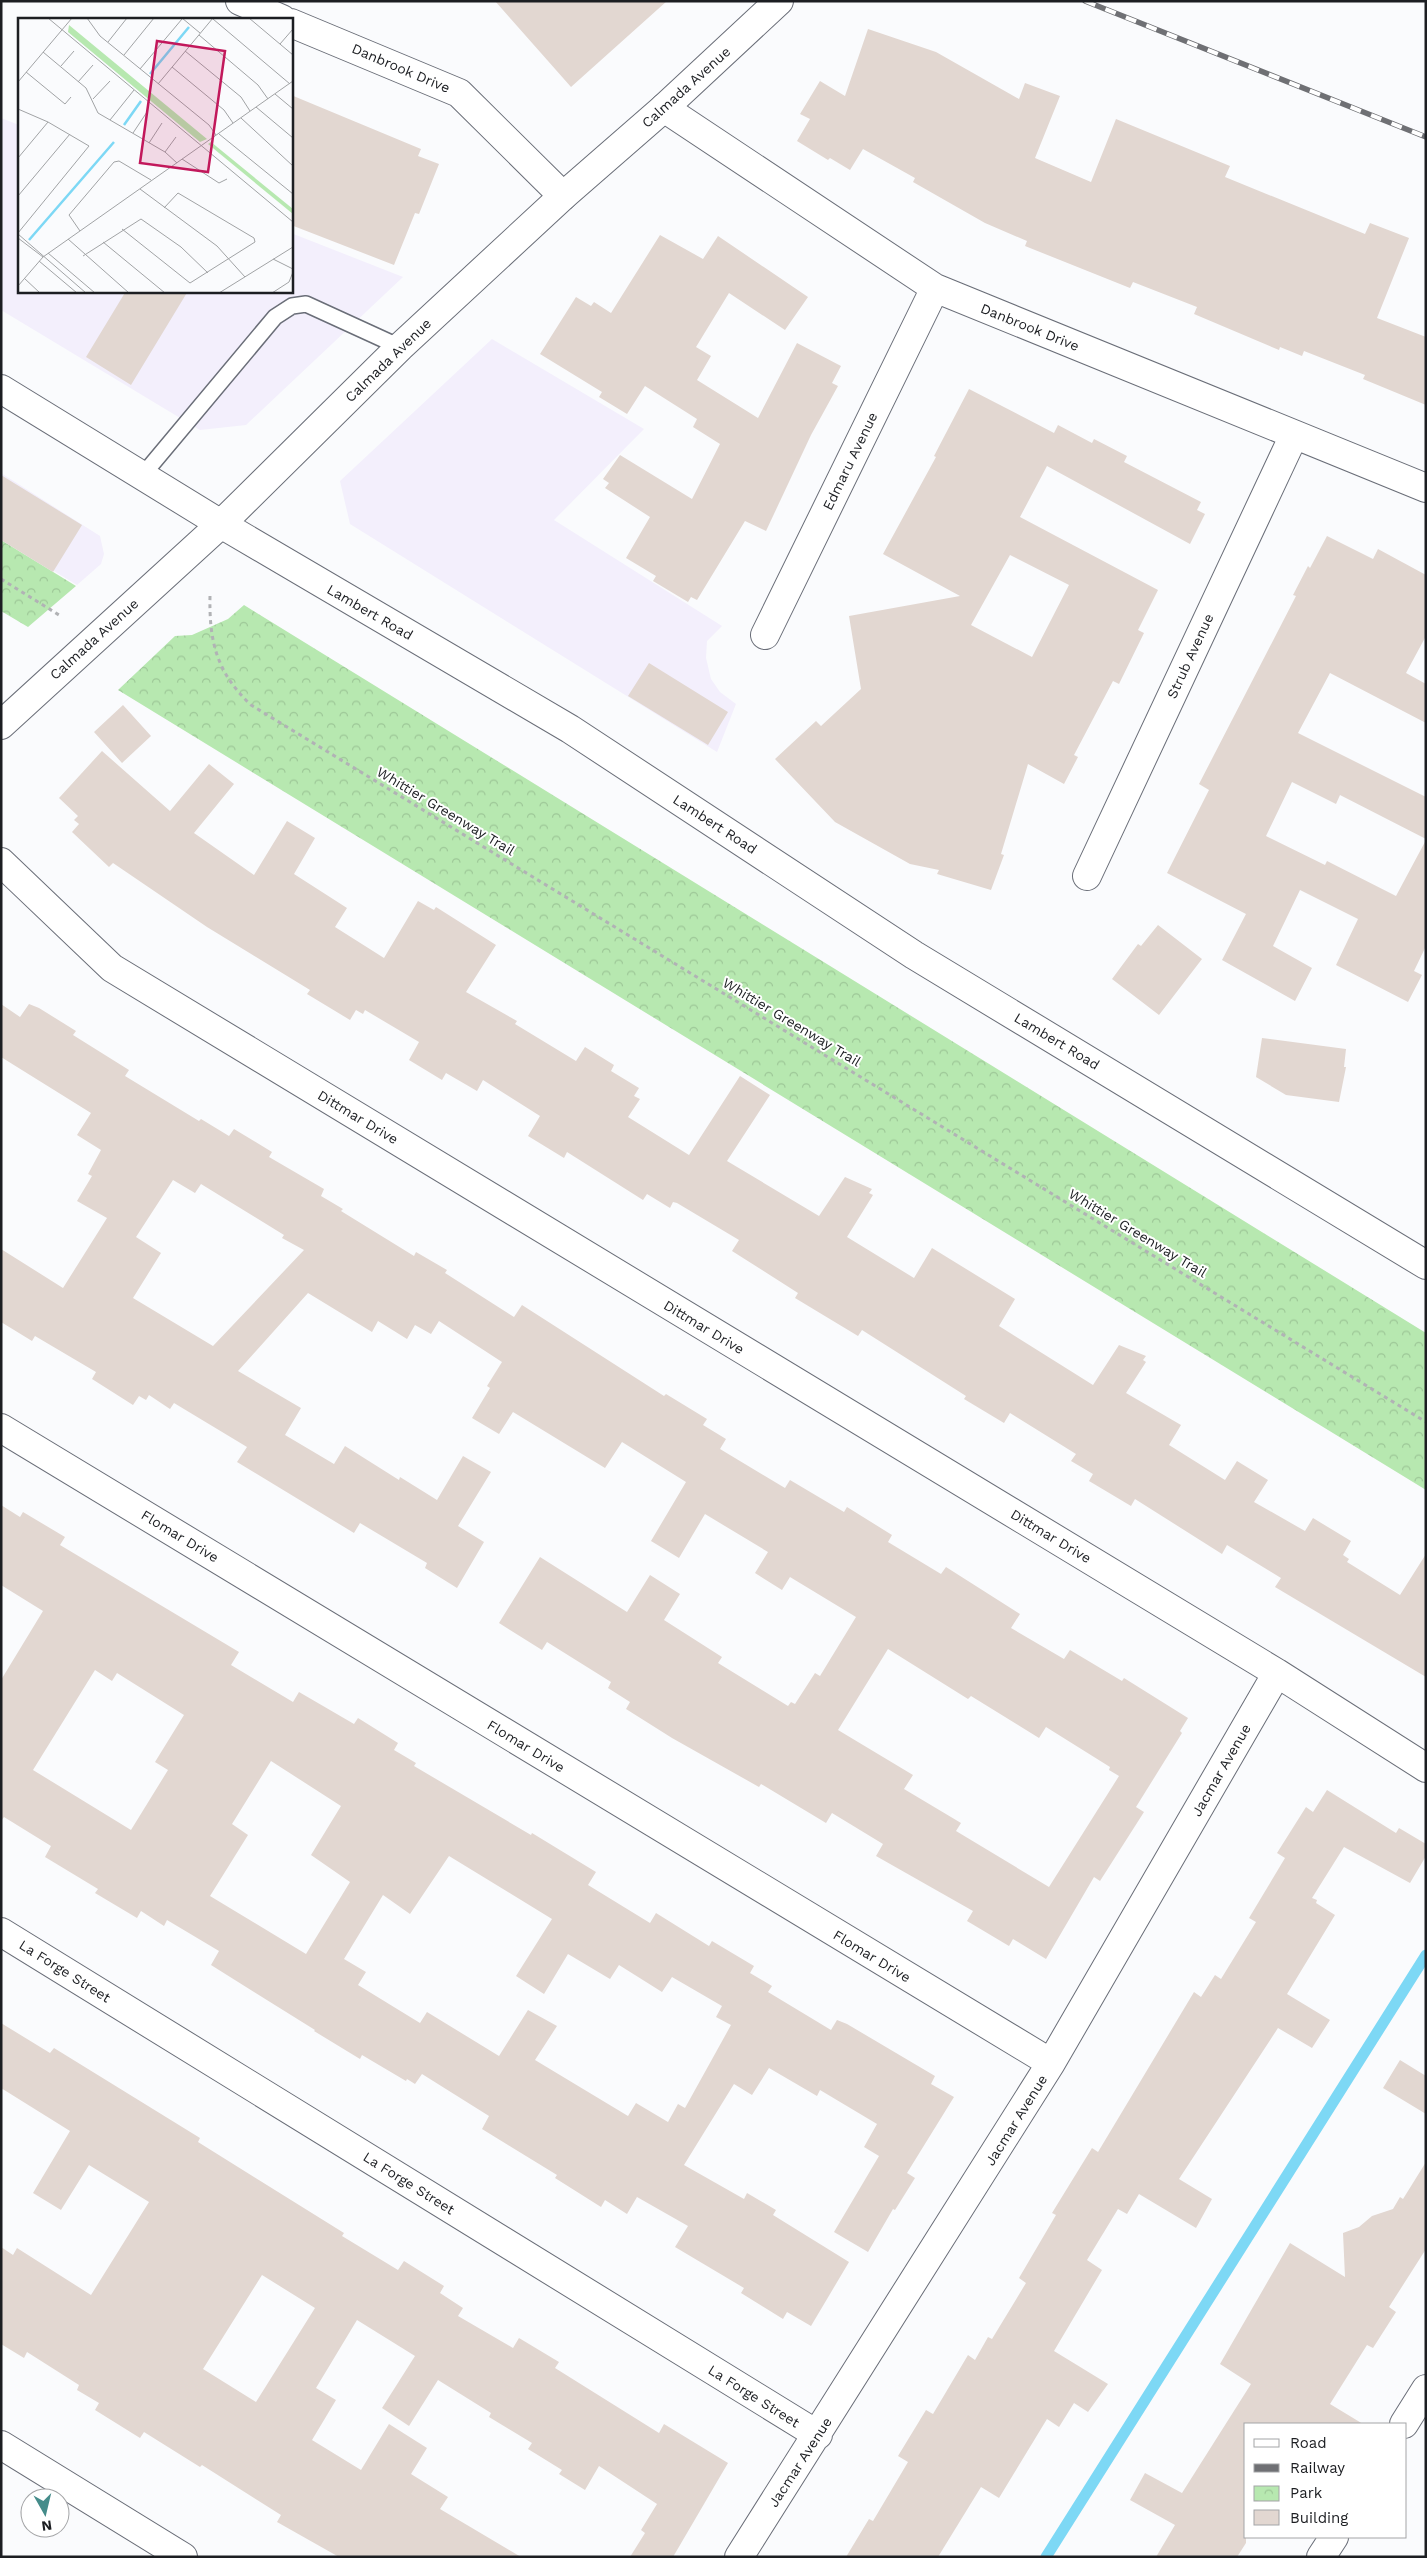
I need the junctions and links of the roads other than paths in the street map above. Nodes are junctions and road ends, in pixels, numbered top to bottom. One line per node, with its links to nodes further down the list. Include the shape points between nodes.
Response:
1 (240, 1): 3 (street)
2 (779, 1): 5 (street, Calmada Avenue)
3 (280, 18)
4 (292, 22): 6 (street, Danbrook Drive, via 460,93)
5 (664, 108): 6 (street, Calmada Avenue); 7 (street, Danbrook Drive)
6 (563, 196): 8 (street, Calmada Avenue)
7 (935, 288): 10 (street, Danbrook Drive); 14 (street, Edmaru Avenue)
8 (400, 347): 11 (lane, via 306,304 292,306 275,317); 13 (street, Calmada Avenue)
9 (1, 389): 11 (street, Lambert Road)
10 (1294, 435): 12 (street, Danbrook Drive); 17 (street, Strub Avenue)
11 (142, 476): 13 (street, Lambert Road)
12 (1426, 488)
13 (221, 524): 15 (street, Calmada Avenue); 18 (street, Lambert Road, via 570,730 914,955)
14 (765, 634)
15 (1, 725)
16 (1, 862): 20 (street, Dittmar Drive, via 112,968)
17 (1087, 876)
18 (1426, 1265)
19 (1, 1428): 23 (street, Flomar Drive)
20 (1277, 1673): 21 (street, Dittmar Drive); 23 (street, Jacmar Avenue)
21 (1426, 1768)
22 (1, 1932): 26 (street, La Forge Street)
23 (1051, 2064): 26 (street, Jacmar Avenue)
24 (1426, 2390): 25 (street)
25 (1405, 2423)
26 (818, 2435): 30 (street, Jacmar Avenue)
27 (1, 2445): 29 (street)
28 (1333, 2538): 31 (street)
29 (182, 2557)
30 (739, 2557)
31 (1321, 2557)

